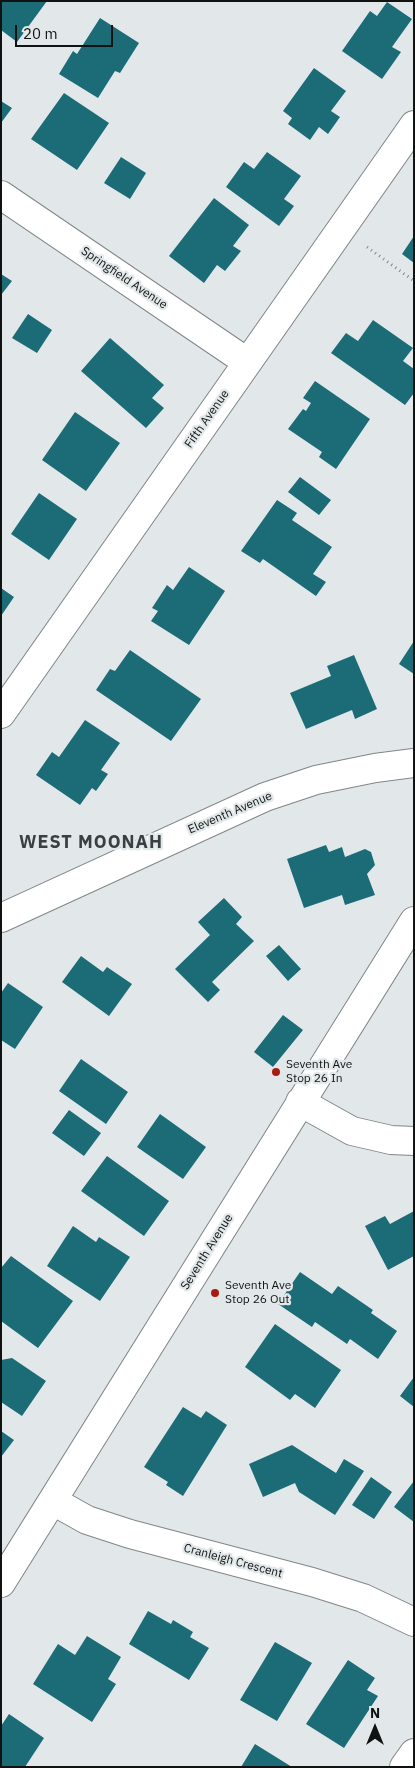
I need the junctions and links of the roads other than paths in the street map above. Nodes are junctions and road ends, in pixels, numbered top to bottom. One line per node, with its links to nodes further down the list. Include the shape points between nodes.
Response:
1 (414, 125): 3 (street, Fifth Avenue)
2 (1, 195): 3 (street, Springfield Avenue)
3 (247, 362): 4 (street, Fifth Avenue)
4 (1, 714)
5 (414, 763): 6 (street, Eleventh Avenue, via 316,780 265,797)
6 (1, 918)
7 (414, 921): 8 (street, Seventh Avenue)
8 (300, 1102): 9 (street, via 352,1131 391,1140); 10 (street, Seventh Avenue)
9 (414, 1141)
10 (53, 1501): 11 (street, Seventh Avenue); 12 (street, Cranleigh Crescent, via 87,1520 312,1582 363,1598)
11 (1, 1583)
12 (414, 1622)
13 (414, 1753): 14 (street)
14 (404, 1767)

